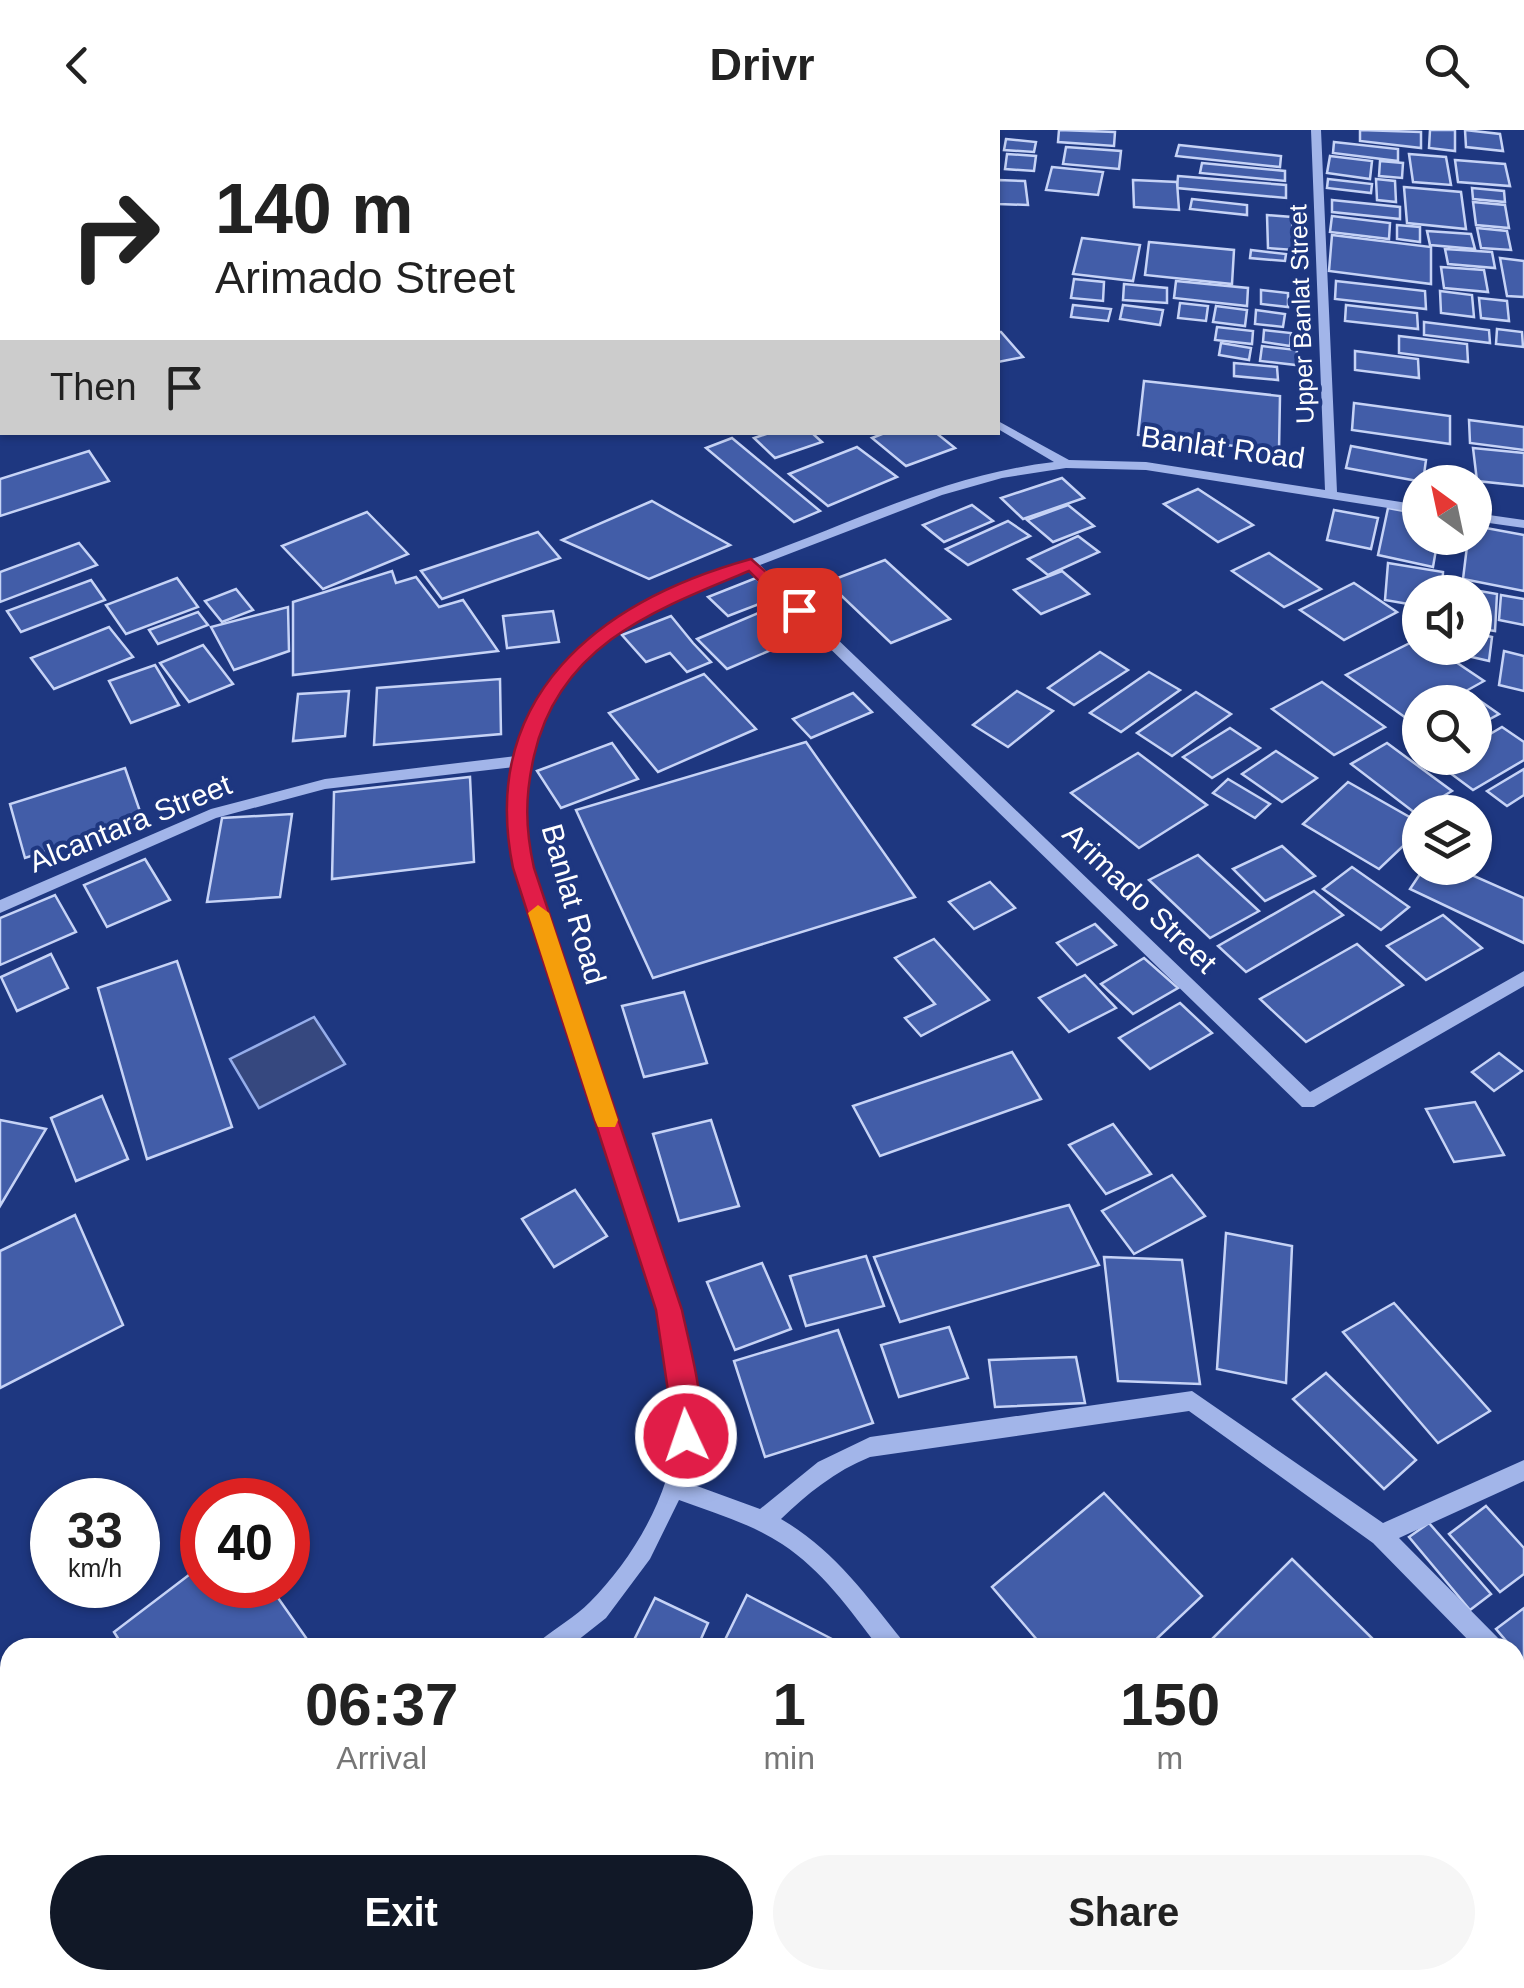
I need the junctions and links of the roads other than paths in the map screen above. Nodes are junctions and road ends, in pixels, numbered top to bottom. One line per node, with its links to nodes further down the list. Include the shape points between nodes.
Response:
1 (1316, 130): 4 (street, Upper Banlat Street)
2 (1000, 425): 3 (street)
3 (1067, 464): 4 (street, Banlat Road, via 1144,466); 8 (street, Banlat Road, via 940,491)
4 (1331, 495): 5 (street, Banlat Road)
5 (1402, 505)
6 (1492, 519): 7 (street)
7 (1524, 524)
8 (751, 564): 9 (street, Banlat Road, via 662,600 582,652 532,720); 11 (street, Arimado Street, via 1308,1102)
9 (520, 761): 10 (street, Alcantara Street, via 326,784 211,814); 13 (street, Banlat Road, via 516,829 524,868 669,1310 686,1436)
10 (0, 907)
11 (1524, 978)
12 (1524, 1470): 15 (street)
13 (674, 1488): 14 (street); 16 (street, Banlat Road, via 628,1574)
14 (763, 1521): 15 (street, via 818,1470 870,1447 1192,1400); 17 (street, via 822,1563)
15 (1381, 1535): 18 (street)
16 (562, 1638)
17 (886, 1638)
18 (1482, 1638)

